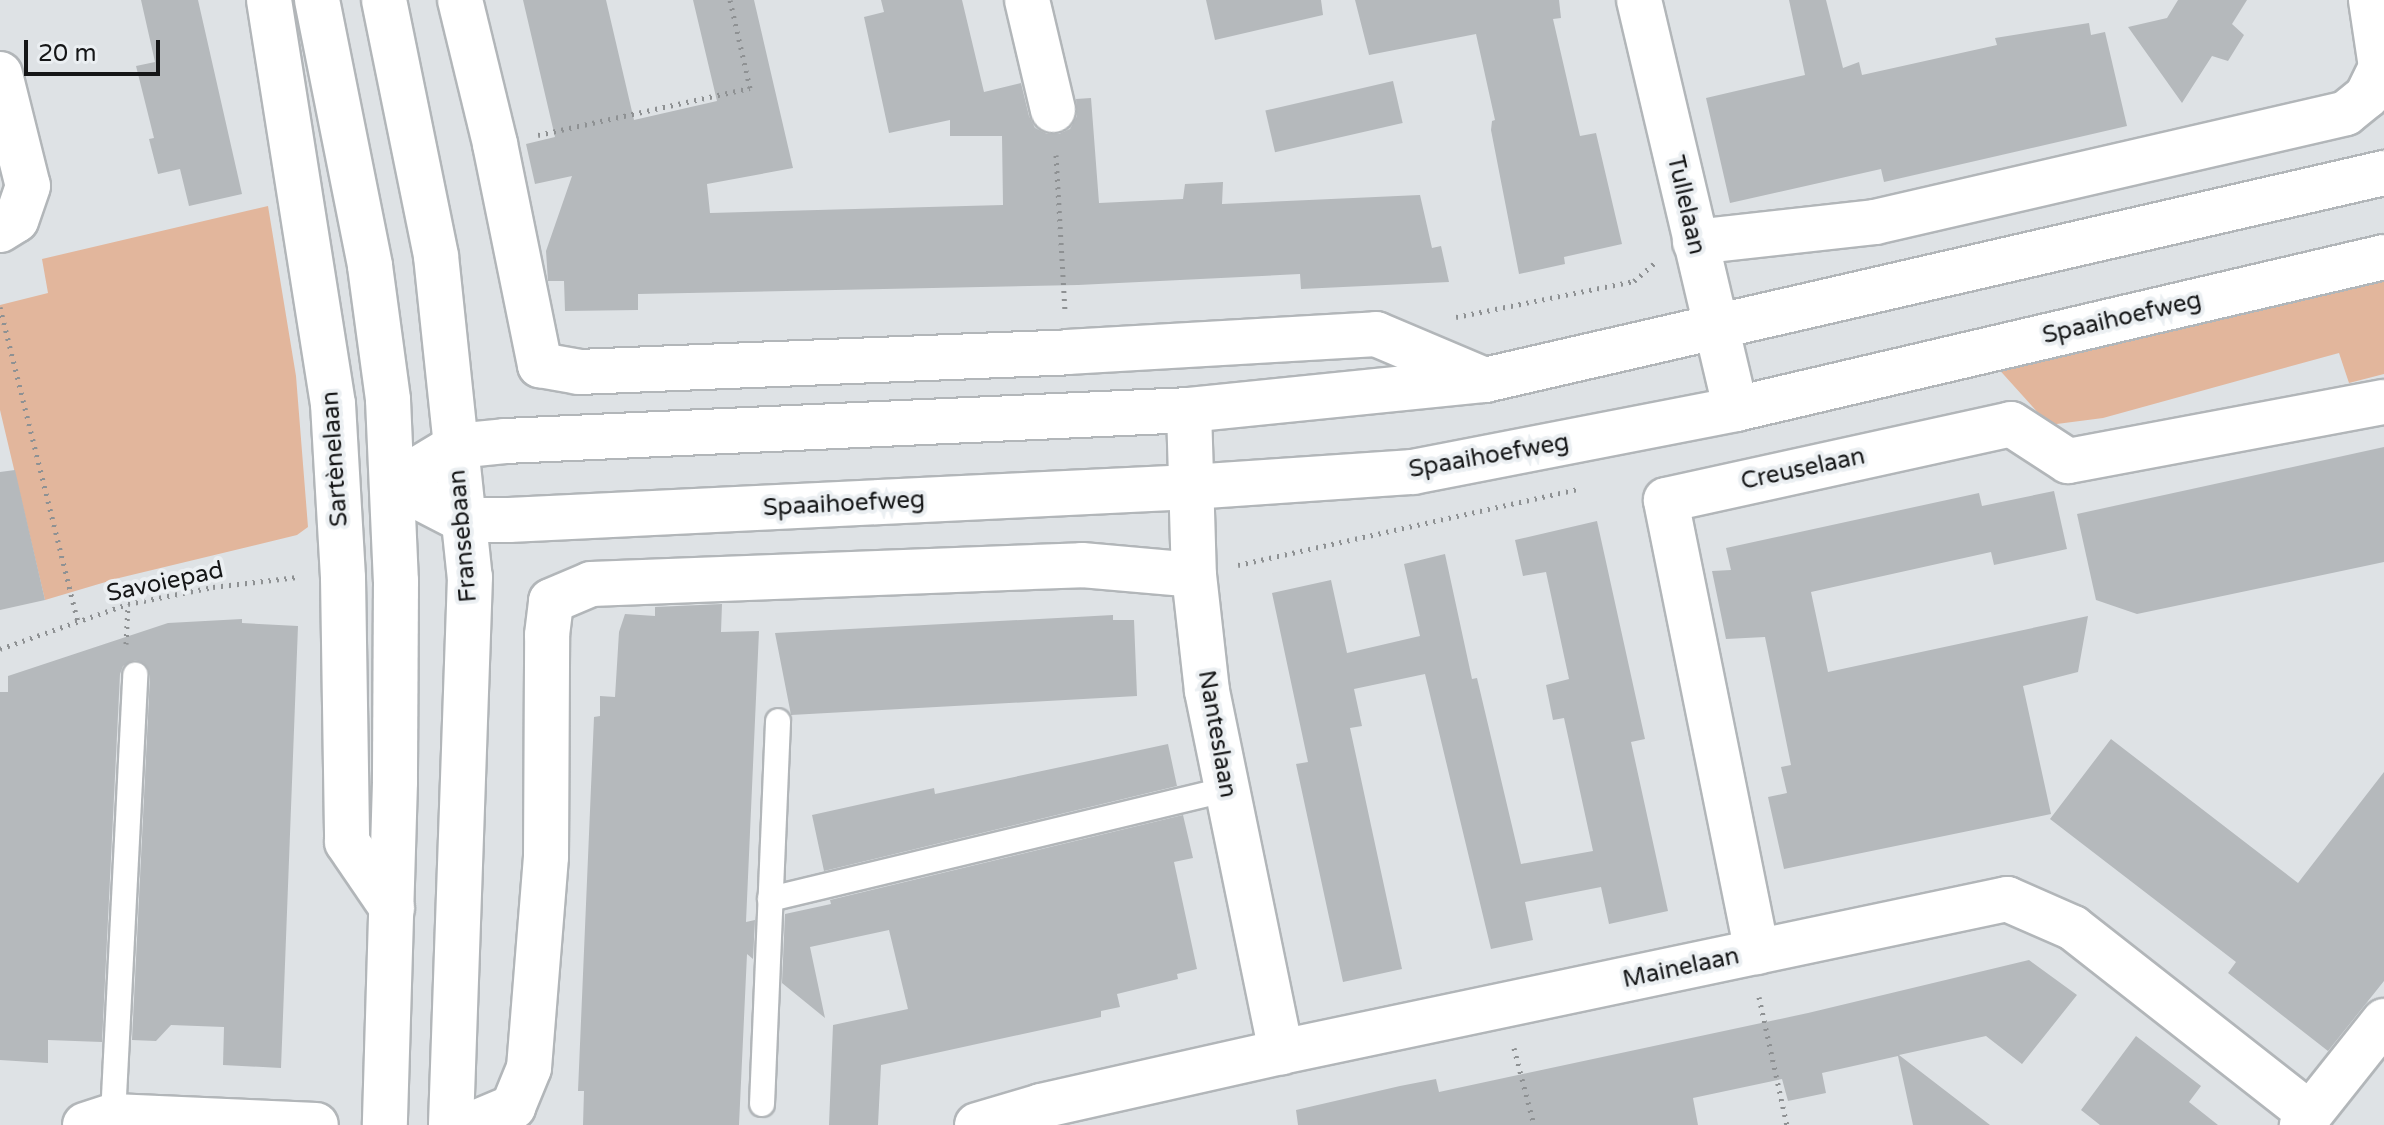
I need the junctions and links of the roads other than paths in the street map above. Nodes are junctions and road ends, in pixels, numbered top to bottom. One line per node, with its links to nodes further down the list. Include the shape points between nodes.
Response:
1 (269, 0): 28 (street, Sartènelaan, via 333,404 343,578 347,842)
2 (317, 0): 20 (street, via 370,266)
3 (384, 0): 19 (street, Fransebaan, via 436,256)
4 (460, 0): 15 (street, via 540,365 578,372 1376,334)
5 (1027, 0): 9 (street)
6 (1639, 0): 12 (street, Tullelaan)
7 (2371, 0): 12 (street, via 2381,67 2367,96 2346,113 1875,222)
8 (0, 74): 11 (street, via 28,186 16,220)
9 (1053, 110)
10 (2384, 173): 14 (street)
11 (0, 230)
12 (1695, 242): 14 (street, Tullelaan)
13 (2384, 257): 17 (street, Spaaihoefweg)
14 (1716, 328): 15 (street); 17 (street, Tullelaan)
15 (1485, 380): 18 (street)
16 (2384, 402): 29 (street, Creuselaan, via 2068,461 2011,424 1666,500)
17 (1736, 409): 21 (street, Spaaihoefweg, via 1413,472)
18 (1189, 410): 19 (street); 21 (street, Nanteslaan)
19 (456, 446): 20 (street); 22 (street, Fransebaan)
20 (393, 484): 22 (street, Spaaihoefweg); 28 (street)
21 (1191, 487): 22 (street, Spaaihoefweg); 23 (street, Nanteslaan)
22 (463, 520): 37 (street, Fransebaan, via 470,577)
23 (1194, 575): 26 (street, Nanteslaan, via 1207,691); 38 (street, via 1082,565 591,584 551,601 546,857 529,1068 513,1107)
24 (135, 675): 33 (lane)
25 (778, 721): 27 (lane)
26 (1227, 789): 27 (lane); 31 (street, Nanteslaan)
27 (770, 899): 32 (lane)
28 (392, 908): 36 (street)
29 (1753, 953): 31 (street, Mainelaan); 34 (street, Mainelaan, via 2007,899 2073,928)
30 (2384, 1021): 34 (street)
31 (1281, 1052): 39 (street, Mainelaan)
32 (762, 1104)
33 (99, 1120): 35 (street)
34 (2306, 1120)
35 (316, 1125)
36 (385, 1125)
37 (451, 1125)
38 (470, 1125)
39 (977, 1125)

